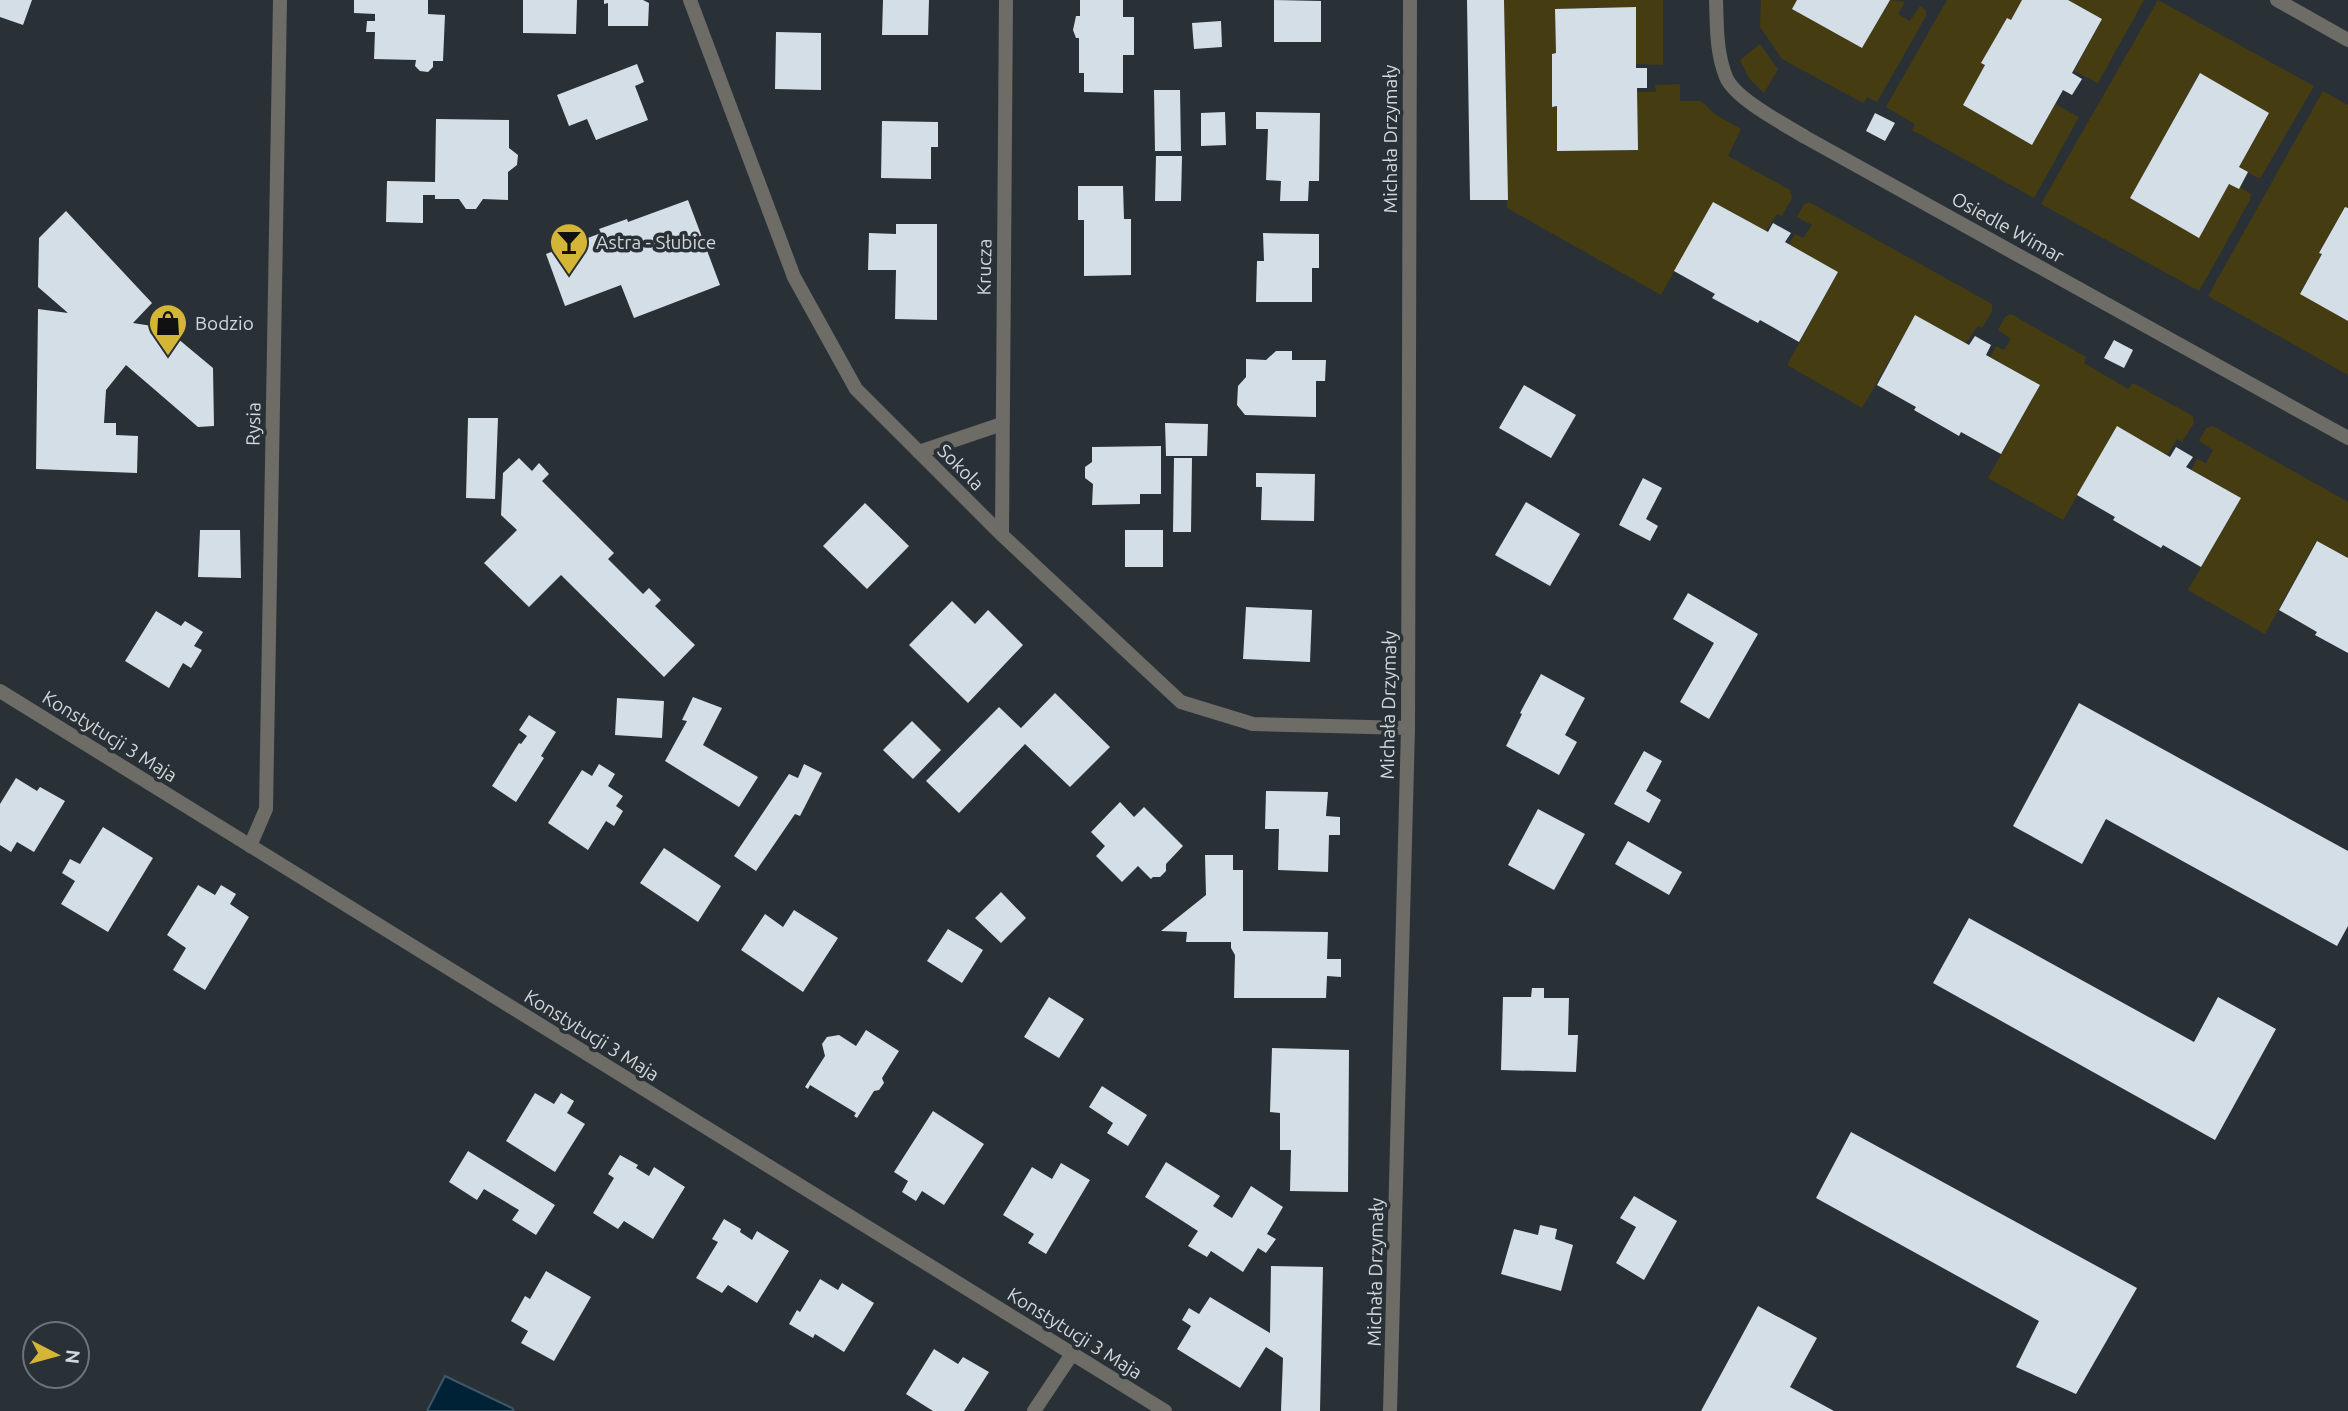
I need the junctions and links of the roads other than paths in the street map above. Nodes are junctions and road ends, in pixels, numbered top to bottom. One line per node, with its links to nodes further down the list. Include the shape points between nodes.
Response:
1 (281, 0): 14 (street, Rysia, via 266,809)
2 (690, 0): 10 (street, Sokola, via 794,277 856,389)
3 (1006, 0): 8 (street, Krucza)
4 (1410, 0): 13 (street, Michała Drzymały)
5 (1716, 0): 9 (street, Osiedle Wimar, via 1717,41 1727,80 1752,104)
6 (2277, 0): 7 (street)
7 (2348, 40)
8 (1002, 424): 10 (street); 11 (street, Krucza)
9 (2348, 438)
10 (919, 452): 11 (street, Sokola)
11 (1002, 535): 13 (street, Sokola, via 1181,702 1253,724)
12 (0, 691): 14 (street, Konstytucji 3 Maja)
13 (1408, 728): 18 (street, Michała Drzymały)
14 (250, 846): 15 (street, Konstytucji 3 Maja)
15 (1072, 1354): 16 (street); 17 (street, Konstytucji 3 Maja)
16 (1034, 1411)
17 (1165, 1411)
18 (1390, 1411)

